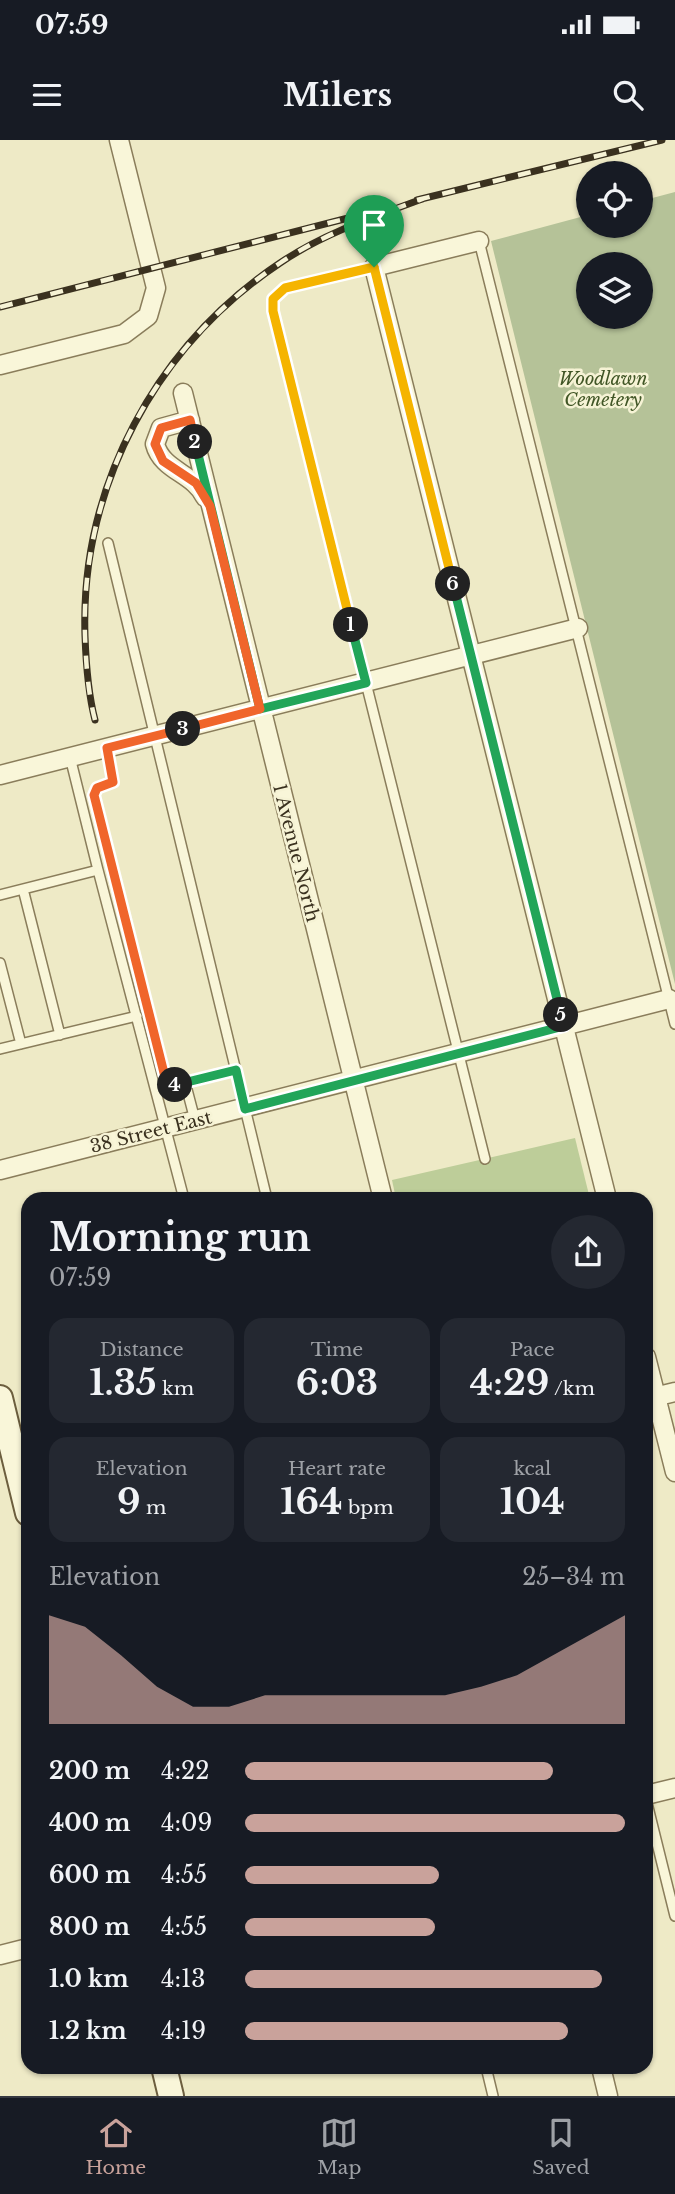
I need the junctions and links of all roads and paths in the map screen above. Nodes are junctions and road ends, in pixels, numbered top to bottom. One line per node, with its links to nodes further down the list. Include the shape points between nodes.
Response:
1 (119, 140): 4 (street, via 156,288 148,316 124,334)
2 (478, 241): 3 (street); 9 (lane)
3 (374, 267): 10 (street); 11 (lane, via 285,288 273,299)
4 (0, 365)
5 (183, 393): 6 (street, 1 Avenue North)
6 (190, 420): 7 (street, 1 Avenue North); 7 (street, 1 Avenue North, via 161,428 155,444 163,461 196,483)
7 (210, 506): 12 (street, 1 Avenue North)
8 (108, 543): 13 (lane)
9 (578, 628): 10 (street); 21 (lane)
10 (471, 657): 11 (street); 24 (street)
11 (366, 683): 12 (street); 28 (lane)
12 (260, 709): 13 (street); 30 (street, 1 Avenue North)
13 (157, 736): 14 (street); 29 (lane)
14 (107, 748): 15 (street); 31 (lane, via 113,782 97,788 94,795 166,1081 173,1085)
15 (70, 757): 16 (street); 17 (lane)
16 (0, 775)
17 (98, 870): 18 (lane); 22 (lane)
18 (23, 889): 19 (lane); 25 (lane)
19 (0, 895)
20 (0, 963): 26 (lane)
21 (669, 999): 23 (lane); 24 (street, 38 Street East)
22 (137, 1016): 25 (lane); 34 (lane)
23 (675, 1024)
24 (564, 1026): 28 (street, 38 Street East); 40 (street)
25 (60, 1035): 26 (lane)
26 (20, 1044): 27 (lane)
27 (0, 1049)
28 (458, 1053): 30 (street, 38 Street East); 35 (lane)
29 (236, 1070): 31 (lane); 32 (lane)
30 (353, 1080): 32 (street, 38 Street East); 39 (street, 1 Avenue North)
31 (185, 1082): 33 (lane)
32 (245, 1109): 33 (street, 38 Street East); 38 (lane)
33 (195, 1120): 34 (street, 38 Street East)
34 (167, 1128): 36 (street, 38 Street East); 37 (lane)
35 (485, 1159)
36 (0, 1170)
37 (182, 1192)
38 (266, 1192)
39 (381, 1192)
40 (605, 1192)
41 (675, 1392): 43 (street)
42 (0, 1398): 46 (street)
43 (653, 1398)
44 (653, 1404): 45 (street)
45 (675, 1472)
46 (21, 1484)
47 (675, 1788): 48 (street)
48 (653, 1795)
49 (653, 1826): 50 (lane)
50 (675, 1916)
51 (21, 1950): 52 (street)
52 (0, 1955)
53 (166, 2074): 56 (street)
54 (488, 2074): 57 (lane)
55 (603, 2074): 58 (street)
56 (171, 2096)
57 (493, 2096)
58 (608, 2096)

